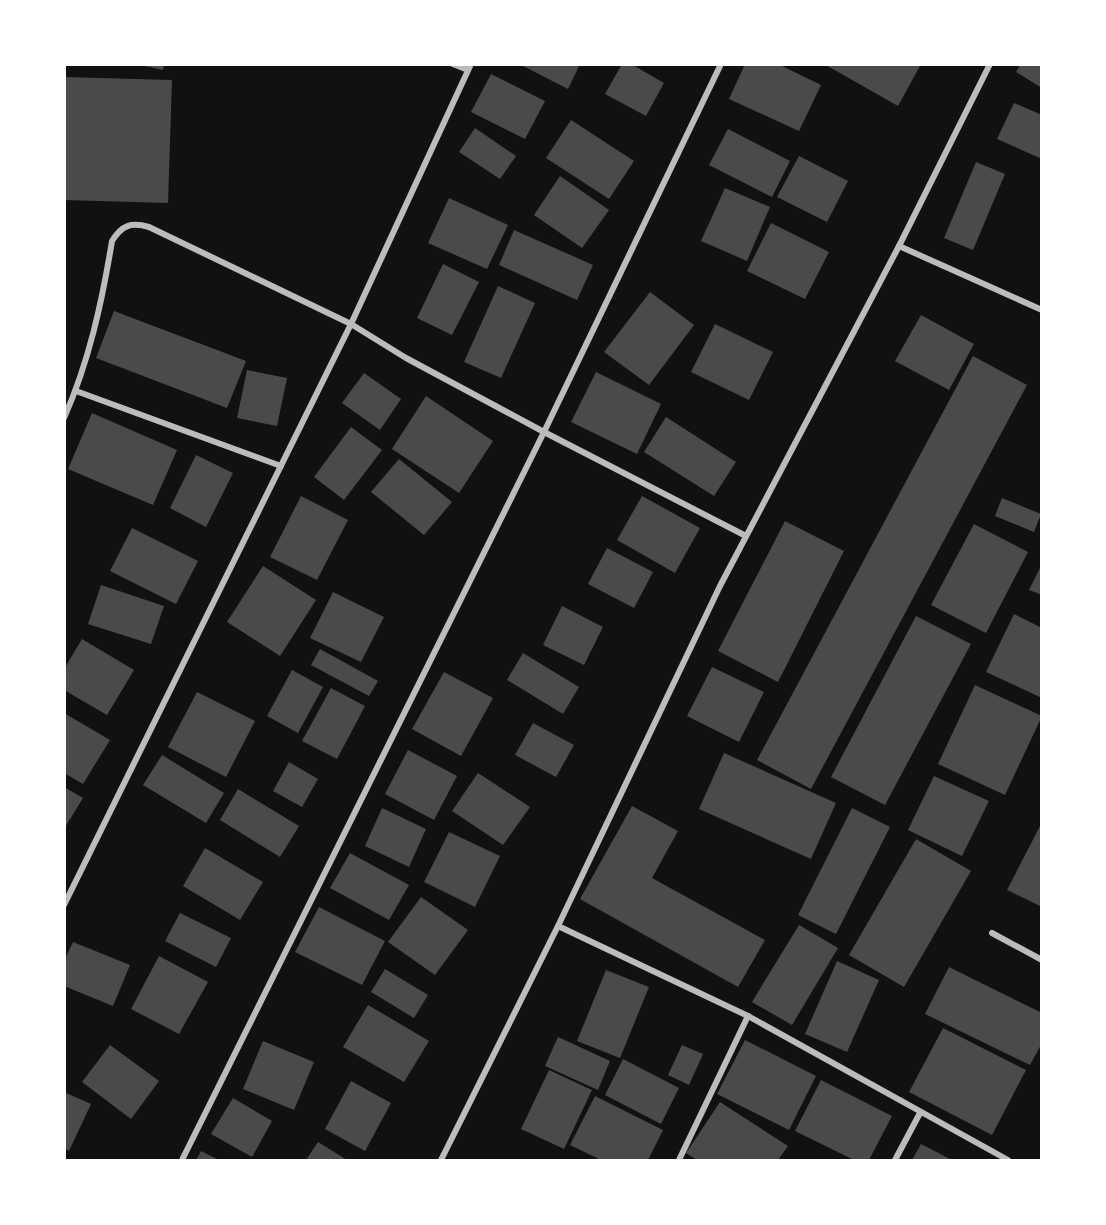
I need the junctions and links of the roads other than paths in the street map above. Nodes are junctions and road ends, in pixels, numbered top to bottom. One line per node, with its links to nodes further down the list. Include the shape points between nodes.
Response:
1 (453, 64): 4 (street)
2 (721, 64): 10 (street)
3 (990, 64): 5 (street)
4 (470, 67): 7 (street)
5 (899, 246): 6 (street); 12 (street)
6 (1041, 310)
7 (351, 324): 8 (street, via 149,226 125,226 112,241 96,325); 10 (street); 11 (street)
8 (76, 391): 9 (street); 11 (street)
9 (64, 418)
10 (544, 432): 12 (street); 19 (street)
11 (281, 466): 13 (street)
12 (746, 536): 14 (street)
13 (64, 905)
14 (558, 926): 17 (street); 20 (street)
15 (992, 933): 16 (street)
16 (1041, 960)
17 (748, 1016): 18 (street); 21 (street)
18 (920, 1113): 22 (street); 23 (street)
19 (182, 1161)
20 (441, 1161)
21 (679, 1161)
22 (895, 1161)
23 (1008, 1161)

